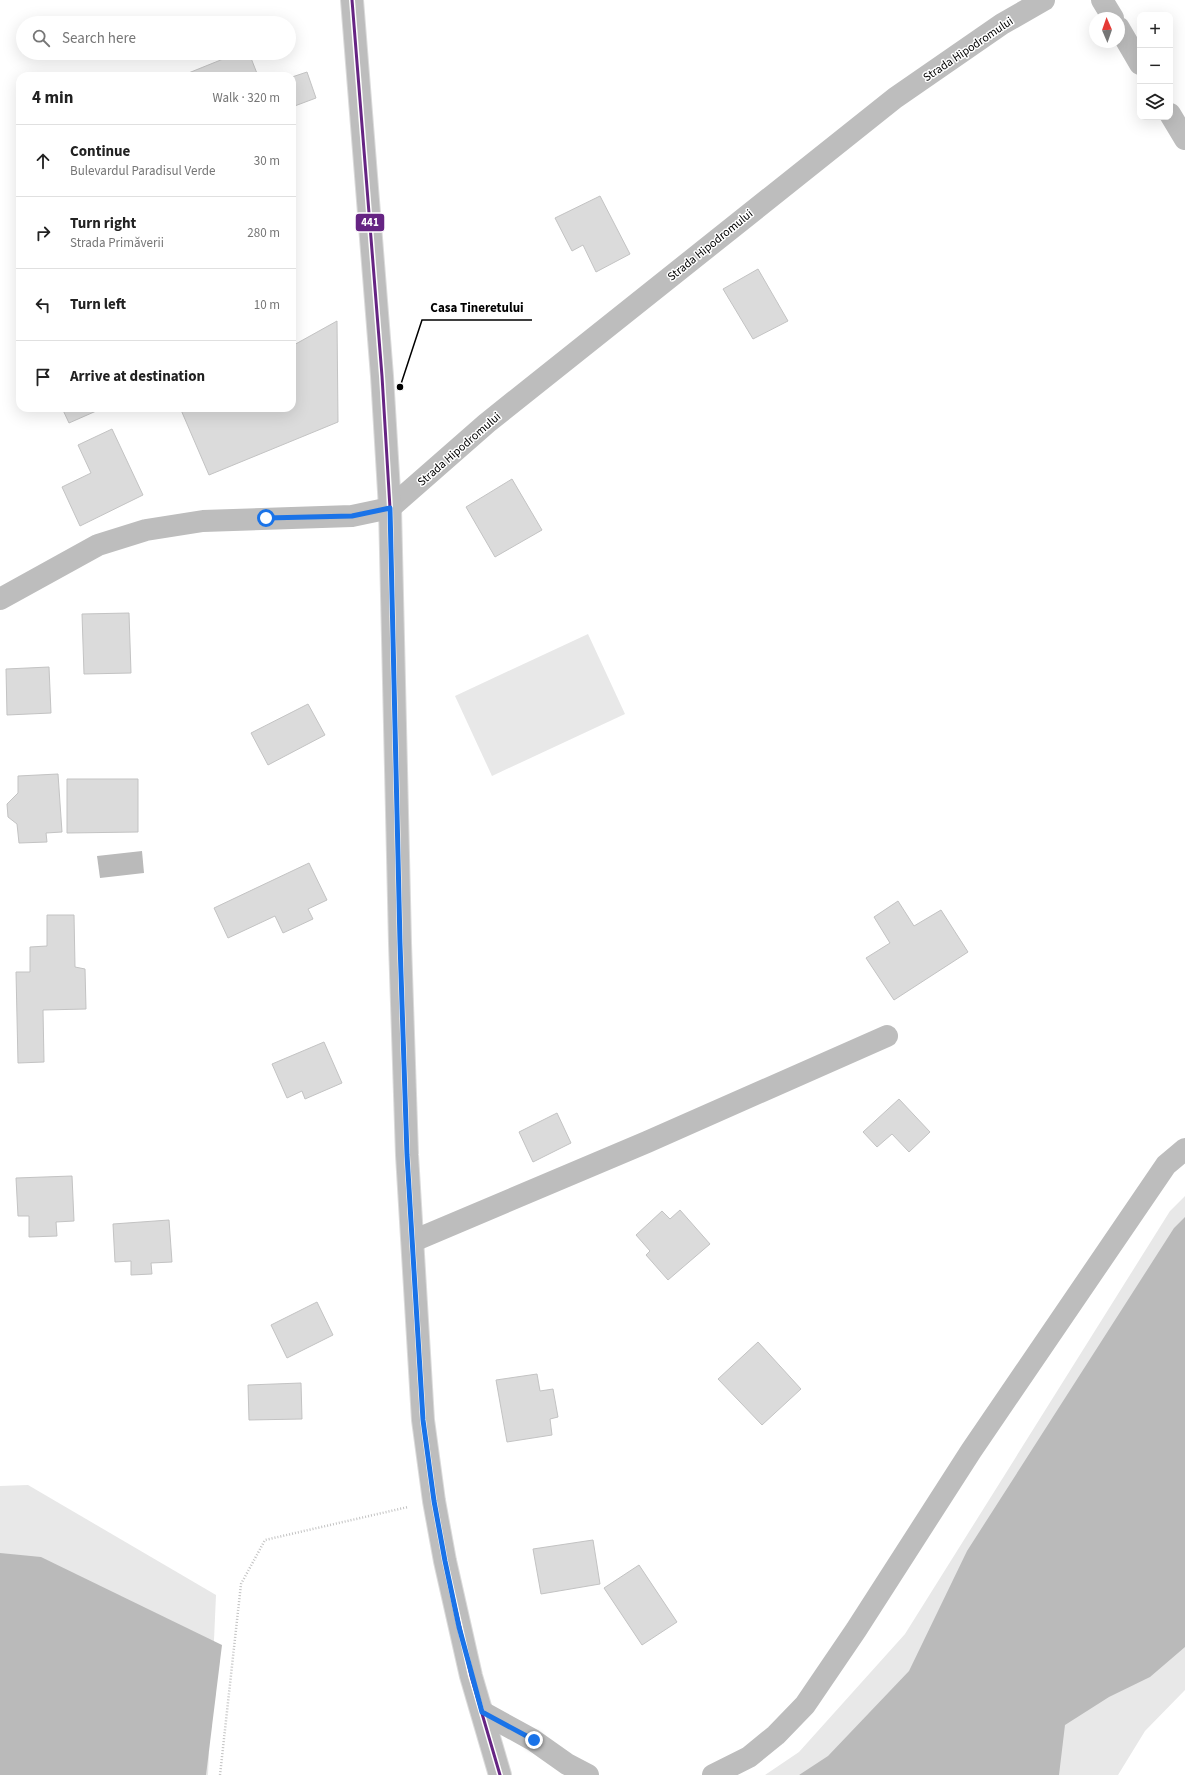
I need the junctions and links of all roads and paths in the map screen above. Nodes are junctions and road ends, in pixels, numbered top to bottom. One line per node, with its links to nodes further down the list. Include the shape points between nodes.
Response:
1 (352, 0): 9 (street)
2 (1044, 0): 9 (street, Strada Hipodromului, via 1002,24 896,98 487,423)
3 (1102, 0): 4 (street)
4 (1109, 12)
5 (1125, 38): 6 (street)
6 (1137, 59)
7 (1173, 119): 8 (street)
8 (1185, 139)
9 (390, 508): 10 (street, via 352,516 203,521 146,530 98,545); 13 (street, via 400,943 407,1155)
10 (0, 599)
11 (887, 1036): 13 (street, via 647,1142)
12 (1185, 1149): 19 (street, via 1166,1165 972,1451 805,1705 749,1758)
13 (413, 1241): 14 (street, via 423,1420)
14 (434, 1501): 15 (street, via 459,1627); 16 (path, via 265,1540 241,1584)
15 (482, 1712): 17 (street); 18 (street, via 527,1736 567,1764)
16 (220, 1775)
17 (500, 1775)
18 (588, 1775)
19 (713, 1775)

